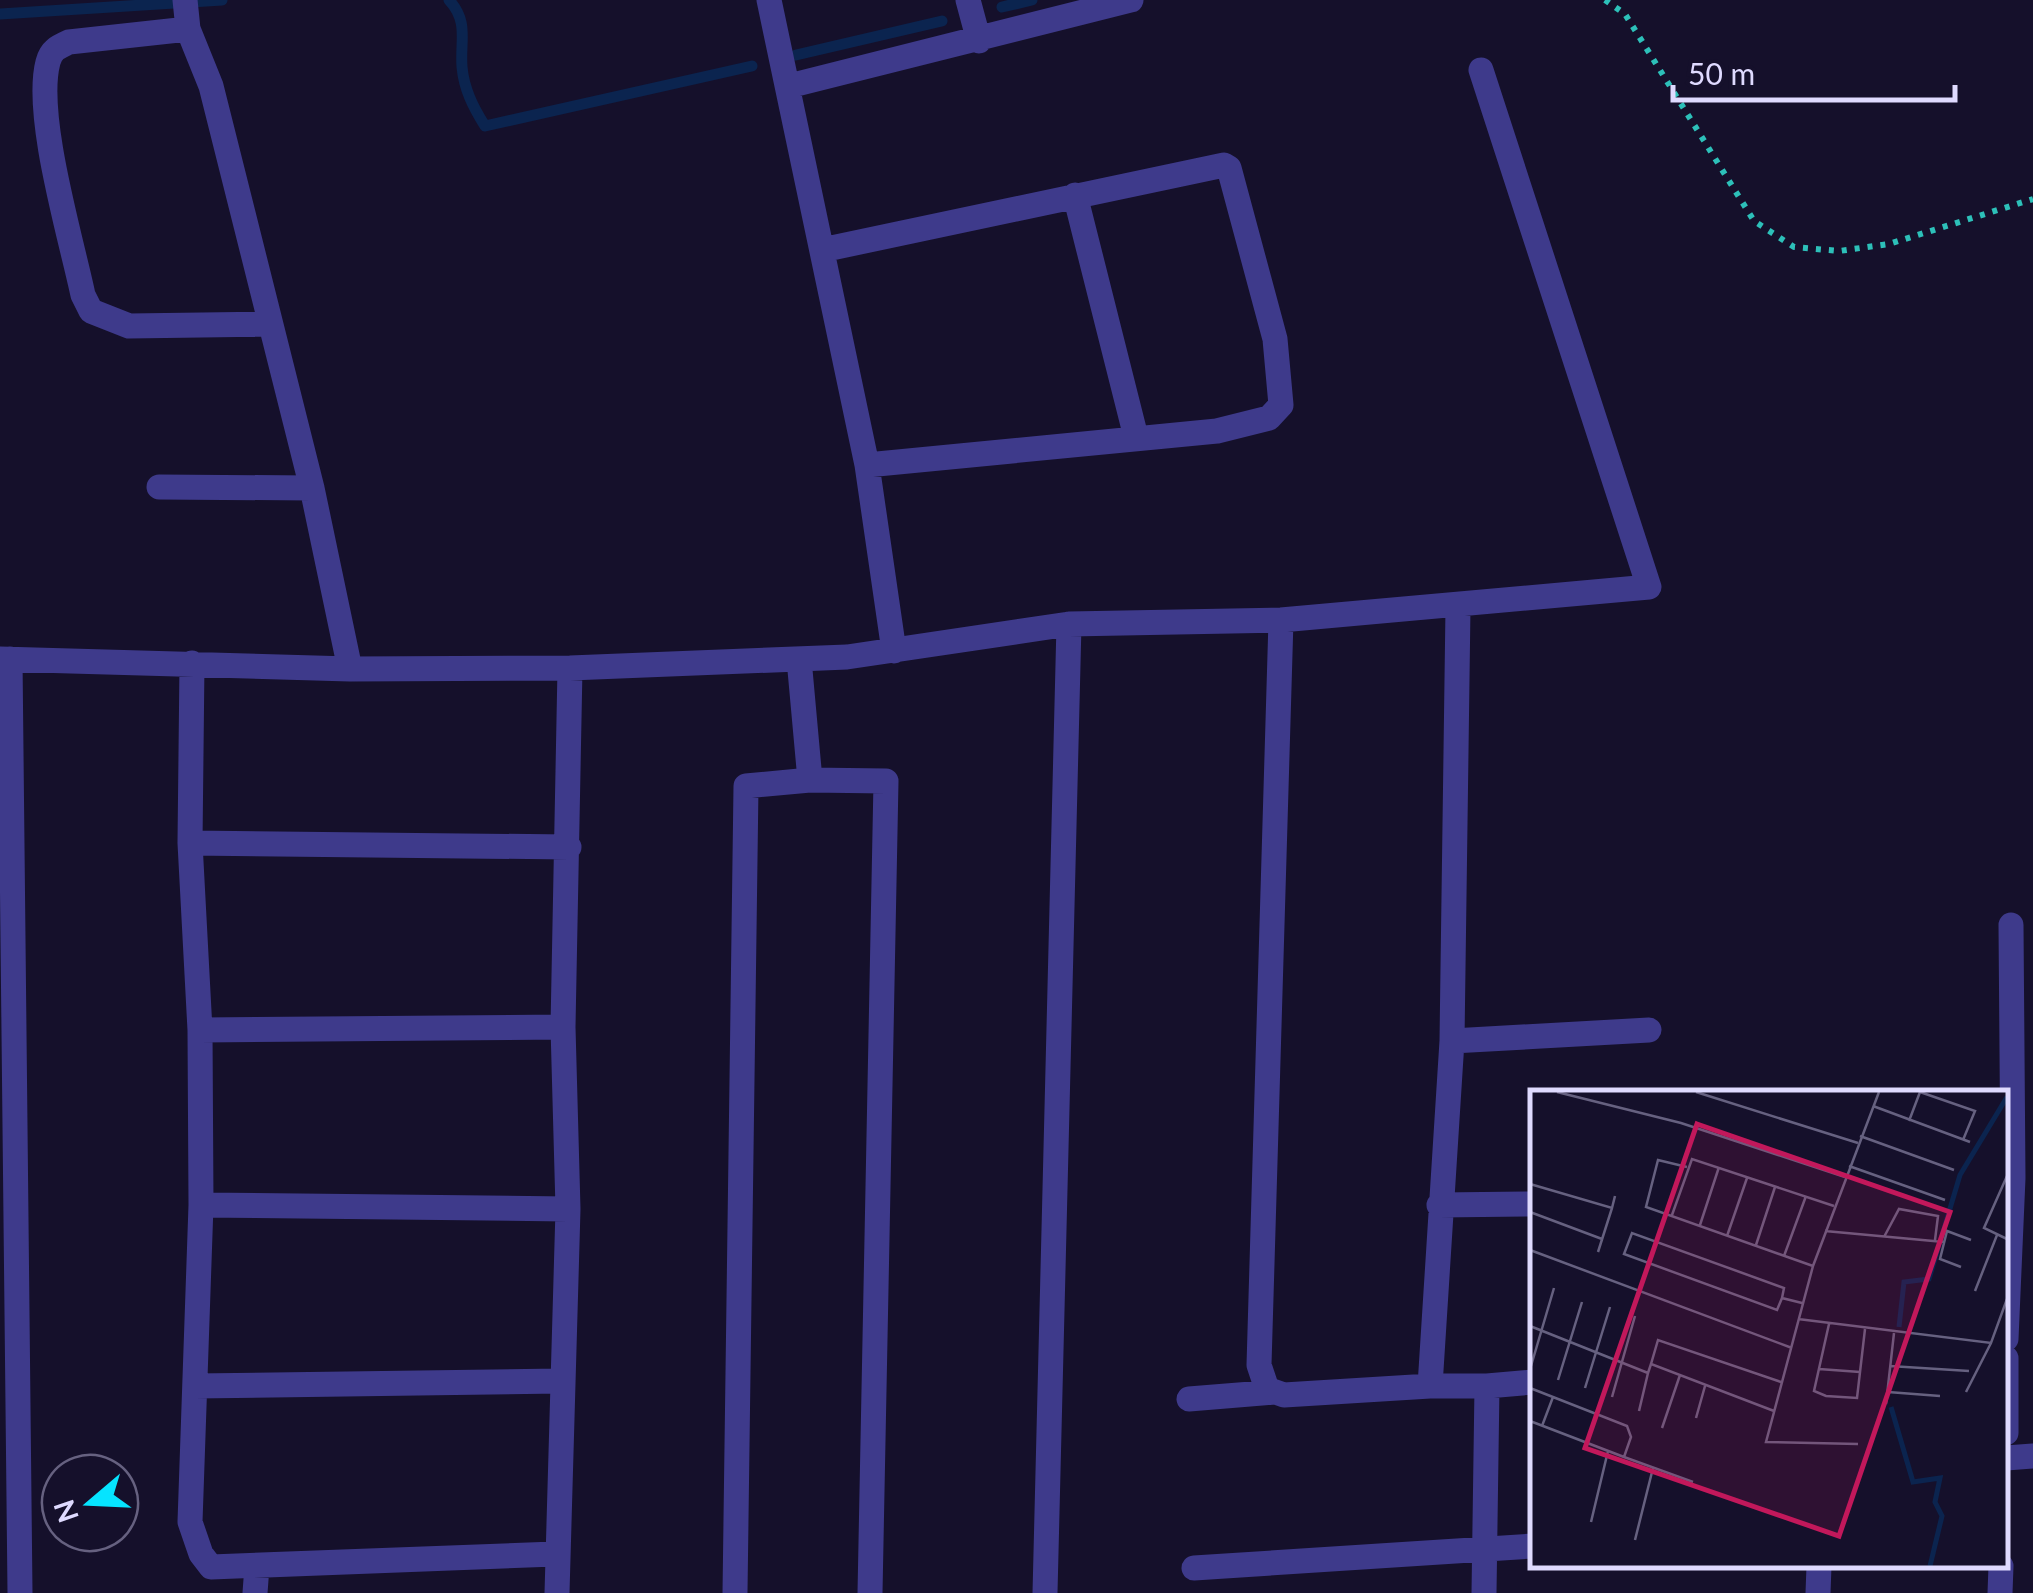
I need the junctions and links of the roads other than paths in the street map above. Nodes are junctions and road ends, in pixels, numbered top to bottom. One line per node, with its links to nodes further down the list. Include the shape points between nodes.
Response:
1 (185, 0): 5 (street)
2 (770, 0): 8 (street)
3 (968, 0): 6 (street)
4 (1131, 0): 6 (street)
5 (188, 29): 11 (street, via 211,86); 11 (street, via 69,42 48,60 44,101 83,296 91,311 129,326)
6 (979, 41): 8 (street)
7 (1481, 70): 16 (street, via 1649,587)
8 (789, 86): 10 (street)
9 (1075, 196): 10 (street); 12 (street); 12 (street, via 1219,164 1230,168 1275,340 1282,405 1269,418 1217,431)
10 (822, 250): 13 (street)
11 (270, 324): 15 (street)
12 (1136, 437): 13 (street)
13 (867, 464): 19 (street)
14 (159, 486): 15 (street)
15 (312, 488): 24 (street)
16 (1458, 607): 17 (street); 32 (street)
17 (1281, 620): 18 (street); 44 (street, via 1259,1364 1267,1389)
18 (1069, 624): 19 (street); 60 (street)
19 (894, 651): 21 (street)
20 (5, 659): 22 (street); 55 (street)
21 (799, 659): 23 (street); 25 (street)
22 (192, 663): 24 (street); 26 (street)
23 (570, 668): 24 (street); 27 (street)
24 (350, 670)
25 (810, 780): 58 (street, via 746,786); 59 (street, via 886,781)
26 (190, 843): 27 (street); 30 (street)
27 (569, 847): 29 (street)
28 (2012, 925): 33 (street)
29 (564, 1027): 30 (street); 37 (street)
30 (200, 1030): 36 (street)
31 (1649, 1030): 32 (street)
32 (1452, 1040): 34 (street)
33 (2023, 1175): 38 (street)
34 (1439, 1204): 35 (street); 42 (street)
35 (1530, 1204)
36 (201, 1205): 37 (street); 41 (street)
37 (568, 1209): 39 (street)
38 (2008, 1320)
39 (560, 1381): 41 (street); 50 (street)
40 (1530, 1382): 43 (street)
41 (195, 1386): 51 (street, via 190,1522 200,1554 211,1567)
42 (1430, 1386): 43 (street); 44 (street)
43 (1487, 1386): 49 (street)
44 (1275, 1392): 45 (street)
45 (1189, 1399)
46 (2033, 1456): 47 (street)
47 (2008, 1458)
48 (1530, 1546): 49 (street)
49 (1485, 1548): 52 (street); 61 (street)
50 (555, 1554): 51 (street); 57 (street)
51 (257, 1566): 56 (street)
52 (1194, 1568)
53 (1820, 1568): 62 (street)
54 (2001, 1568): 63 (street)
55 (20, 1593)
56 (255, 1593)
57 (557, 1593)
58 (736, 1593)
59 (870, 1593)
60 (1045, 1593)
61 (1484, 1593)
62 (1818, 1593)
63 (2000, 1593)

